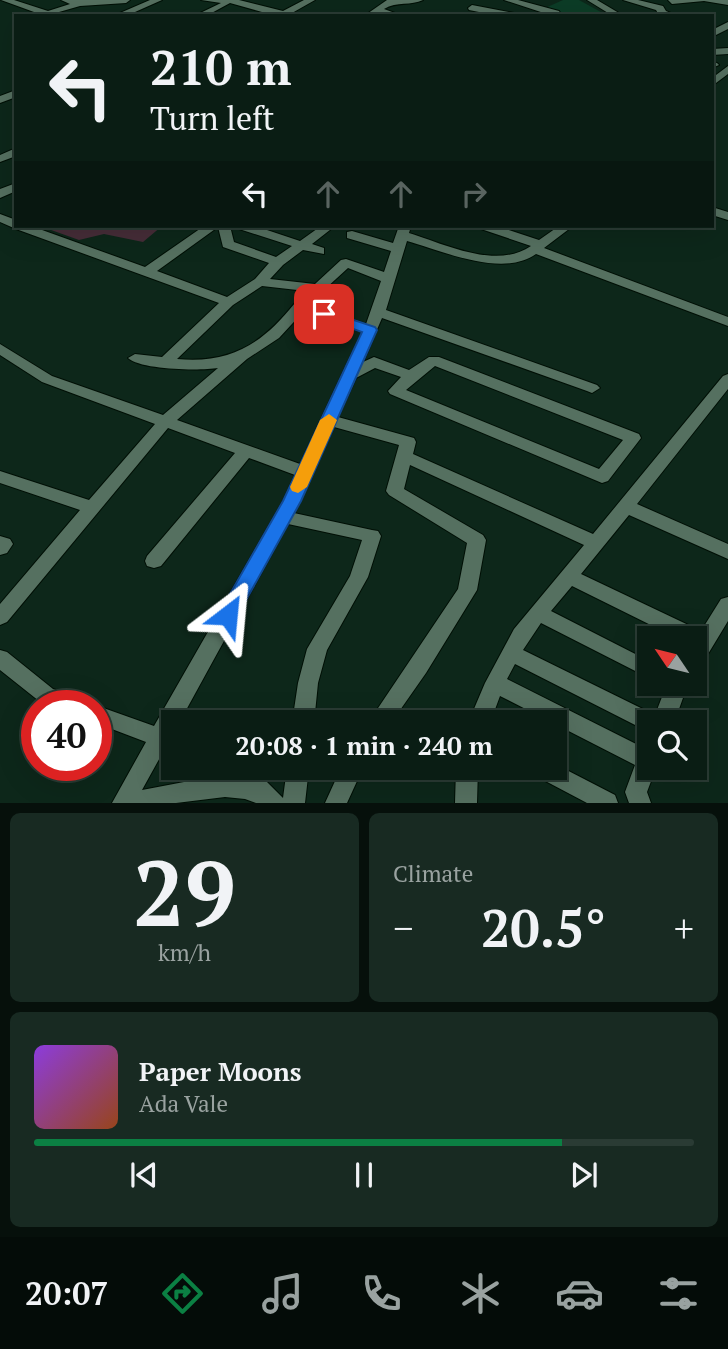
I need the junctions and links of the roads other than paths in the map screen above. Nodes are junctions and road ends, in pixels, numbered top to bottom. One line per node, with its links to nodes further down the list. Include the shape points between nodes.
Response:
1 (5, 0): 22 (street)
2 (65, 0): 18 (street)
3 (89, 0): 18 (street)
4 (126, 0): 18 (street)
5 (138, 0): 15 (street)
6 (205, 0): 7 (street)
7 (234, 0): 25 (street); 26 (street)
8 (311, 0): 27 (street)
9 (419, 0): 20 (street, via 391,1)
10 (508, 0): 21 (street)
11 (591, 0): 33 (street)
12 (627, 0): 34 (street, via 660,8)
13 (701, 0): 16 (street)
14 (708, 0): 17 (street)
15 (155, 1): 24 (street)
16 (672, 1)
17 (728, 2)
18 (79, 4): 23 (street)
19 (472, 8): 30 (street)
20 (377, 10): 28 (street); 29 (street)
21 (548, 10): 31 (street); 32 (street)
22 (49, 14)
23 (54, 14)
24 (122, 14)
25 (202, 14)
26 (283, 14)
27 (288, 14)
28 (371, 14)
29 (392, 14)
30 (504, 14)
31 (541, 14)
32 (555, 14)
33 (616, 14)
34 (666, 14)
35 (727, 68): 36 (street)
36 (714, 81)
37 (26, 228): 50 (street)
38 (209, 228): 50 (street)
39 (224, 228): 49 (street, via 228,243)
40 (249, 228): 46 (street)
41 (326, 228): 46 (street)
42 (564, 228): 47 (street)
43 (513, 230): 47 (street)
44 (352, 235): 45 (street)
45 (402, 237): 47 (street, via 483,260 525,256); 51 (street)
46 (302, 246): 48 (street); 49 (street)
47 (538, 247): 57 (street)
48 (319, 251)
49 (278, 262): 52 (street)
50 (147, 272): 54 (street)
51 (389, 279): 53 (street, via 346,262); 56 (street)
52 (260, 282): 53 (street); 54 (street)
53 (317, 288): 55 (street)
54 (228, 302): 62 (street)
55 (300, 306): 58 (street); 59 (street, via 265,341)
56 (378, 312): 58 (street); 66 (street)
57 (728, 322)
58 (370, 330): 63 (street)
59 (243, 355): 62 (street, via 216,364); 68 (street)
60 (4, 356): 68 (street, via 47,379)
61 (135, 358): 62 (street)
62 (167, 362)
63 (348, 376): 64 (street, via 374,362); 67 (street)
64 (411, 376): 64 (street, via 396,391 602,477 633,438 435,360)
65 (728, 379): 73 (street)
66 (592, 388)
67 (328, 420): 70 (street, via 408,442); 71 (street)
68 (165, 422): 69 (street); 74 (street)
69 (246, 451): 71 (street); 78 (street)
70 (404, 456): 76 (street); 92 (street, via 395,491 477,540 467,590)
71 (305, 472): 75 (street)
72 (0, 477): 74 (street)
73 (625, 506): 76 (street); 77 (street)
74 (93, 508): 82 (street)
75 (283, 517): 90 (street); 91 (street, via 372,536 359,577 317,649)
76 (596, 543): 79 (street)
77 (728, 552)
78 (154, 561)
79 (569, 576): 81 (street); 83 (street)
80 (728, 604): 84 (street)
81 (538, 613): 85 (street); 87 (street)
82 (0, 617)
83 (657, 626)
84 (707, 637)
85 (511, 653): 88 (street); 94 (street)
86 (0, 658): 89 (street)
87 (637, 664)
88 (495, 683): 93 (street); 97 (street)
89 (40, 690)
90 (183, 710)
91 (305, 710)
92 (388, 710)
93 (484, 710)
94 (637, 716)
95 (112, 720): 96 (street)
96 (160, 737): 106 (street)
97 (637, 754)
98 (297, 780): 107 (street)
99 (347, 780): 108 (street)
100 (467, 780): 109 (street)
101 (564, 780): 110 (street)
102 (643, 780): 104 (street)
103 (226, 786): 105 (street); 106 (street)
104 (638, 797): 110 (street)
105 (270, 798)
106 (125, 803)
107 (294, 803)
108 (336, 803)
109 (466, 803)
110 (606, 803)

